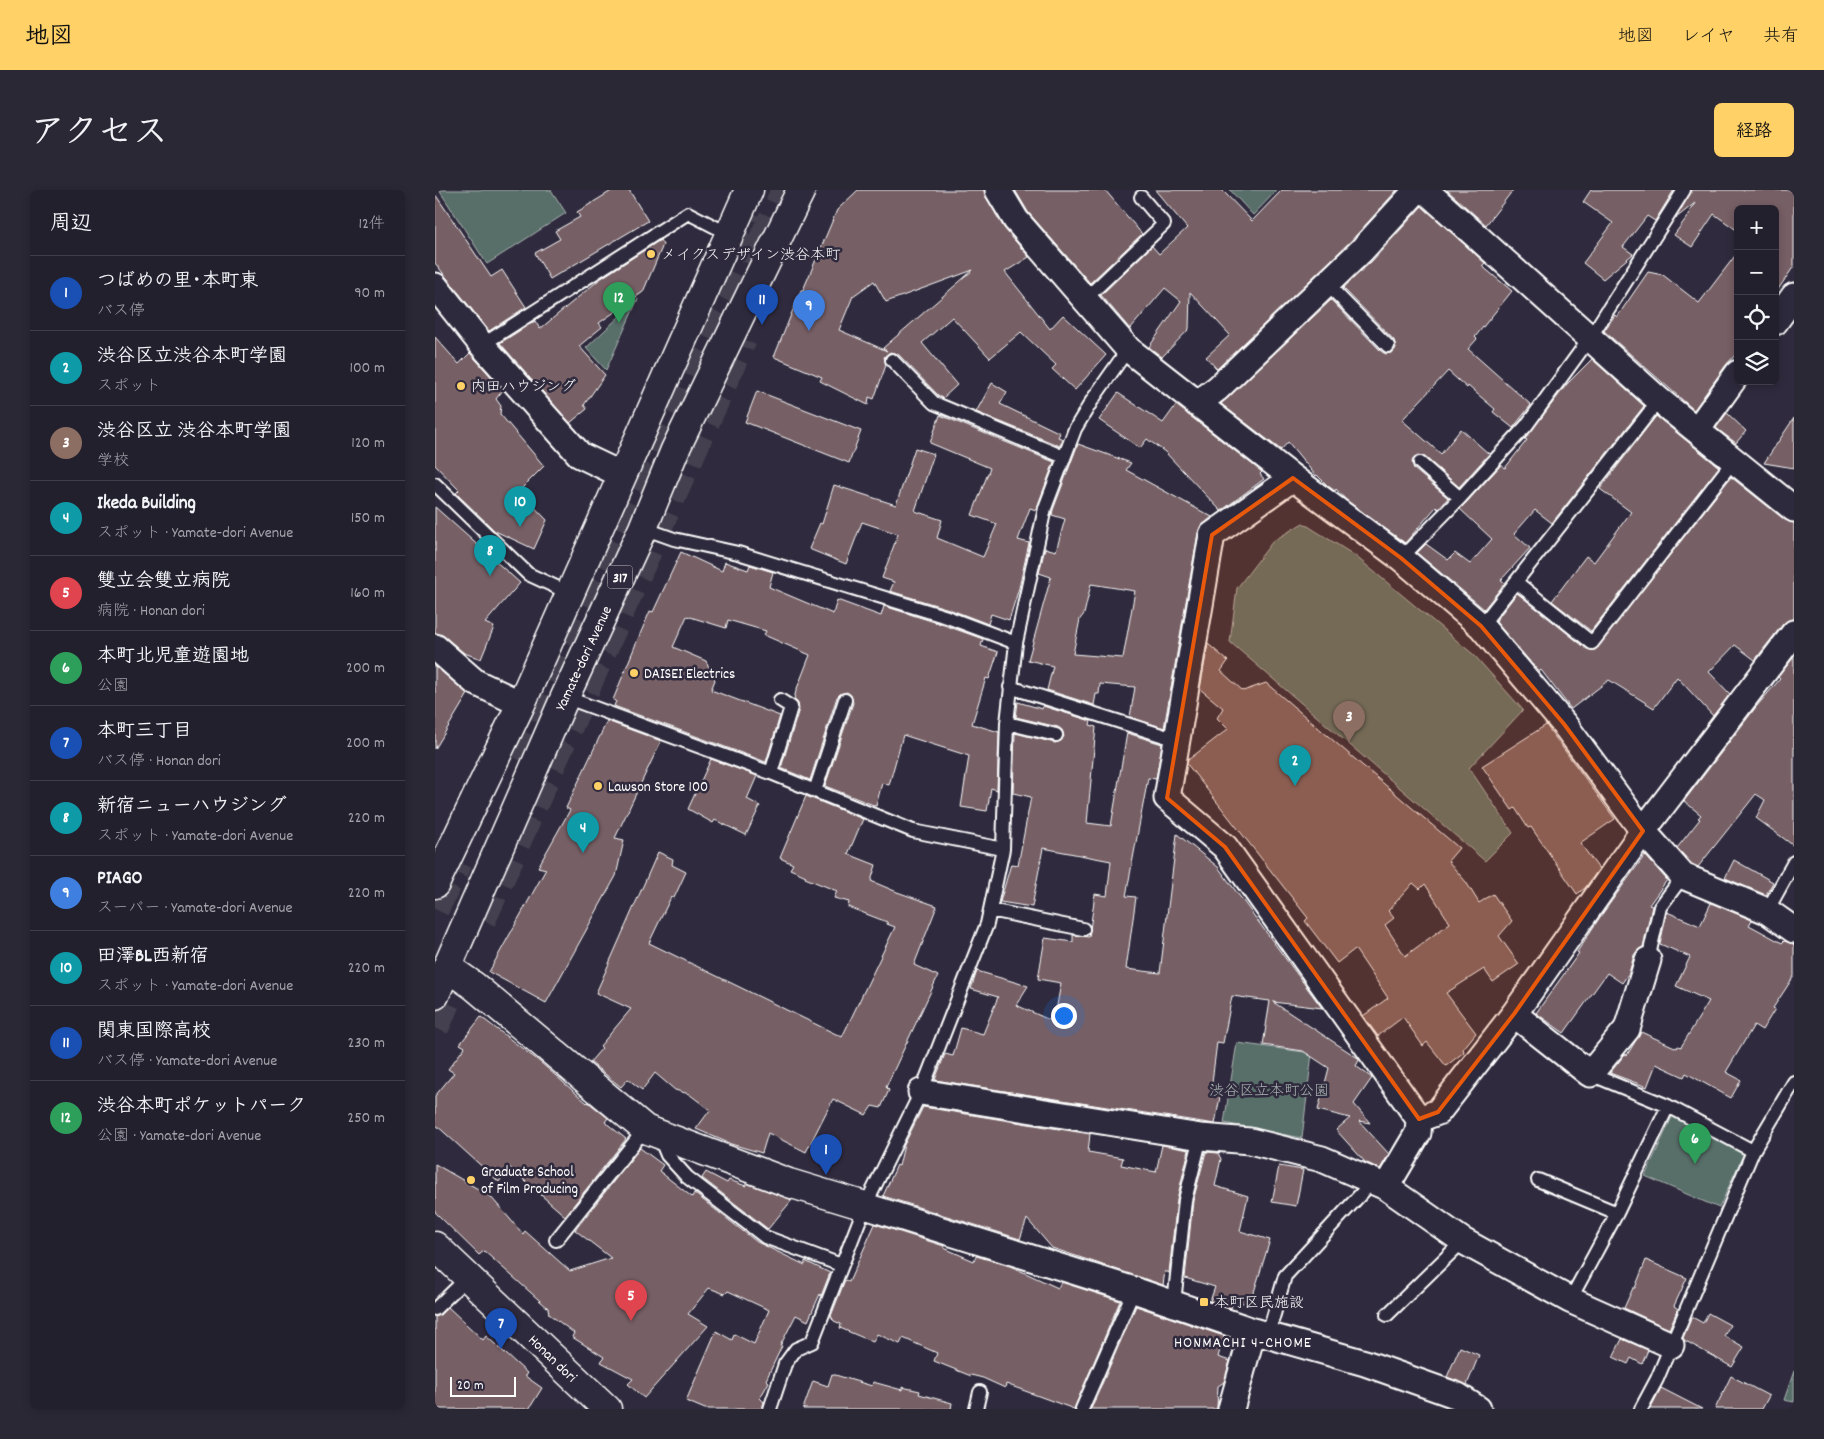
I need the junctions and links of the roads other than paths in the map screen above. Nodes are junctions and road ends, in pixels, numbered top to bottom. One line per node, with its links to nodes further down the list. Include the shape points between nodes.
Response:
1 (749, 190): 8 (main road)
2 (801, 190): 31 (main road, Yamate-dori Avenue / 317, via 675,450)
3 (998, 190): 12 (street, via 1016,220)
4 (1417, 190): 9 (street, via 1361,251)
5 (1425, 190): 14 (street)
6 (1684, 190): 14 (lane)
7 (1141, 196): 12 (lane, via 1164,224)
8 (729, 234): 15 (lane, via 688,213); 26 (main road)
9 (1326, 283): 16 (lane); 21 (street)
10 (435, 286): 15 (street)
11 (1794, 296): 13 (street)
12 (1084, 300): 17 (street)
13 (1779, 317)
14 (1590, 338): 20 (street); 29 (lane, via 1526,426)
15 (482, 345): 26 (street, via 580,455)
16 (1389, 346)
17 (1128, 349): 21 (street); 23 (lane, via 1075,429)
18 (891, 360): 23 (lane, via 934,404)
19 (1734, 379): 22 (street)
20 (1659, 400): 22 (street); 33 (lane)
21 (1197, 404): 27 (street)
22 (1697, 430): 24 (street)
23 (1064, 457): 37 (lane, via 1045,508)
24 (1734, 460): 30 (street); 33 (lane, via 1592,643)
25 (1419, 463): 29 (lane)
26 (622, 475): 34 (main road)
27 (1293, 478): 32 (street); 46 (street, via 1212,534)
28 (435, 484): 34 (lane, via 528,574)
29 (1461, 498): 32 (lane)
30 (1794, 509)
31 (643, 528): 37 (lane, via 674,539 738,553 947,617); 40 (main road, Yamate-dori Avenue / 317)
32 (1401, 558): 35 (street)
33 (1516, 582): 35 (lane)
34 (569, 593): 43 (main road)
35 (1481, 626): 49 (street, via 1564,724)
36 (1794, 633): 49 (street)
37 (1016, 643): 39 (lane)
38 (435, 647): 43 (street, via 475,682)
39 (1010, 687): 44 (lane); 46 (lane)
40 (565, 696): 47 (lane); 59 (main road, Yamate-dori Avenue / 317)
41 (780, 700): 47 (lane, via 791,707)
42 (845, 700): 48 (lane)
43 (521, 704): 53 (main road)
44 (1007, 723): 45 (lane); 50 (lane)
45 (1056, 735)
46 (1177, 740): 66 (street, via 1167,798 1225,847)
47 (771, 772): 48 (lane)
48 (815, 791): 50 (lane, via 913,831)
49 (1643, 831): 52 (street); 61 (street)
50 (1003, 849): 54 (lane)
51 (1794, 862): 55 (lane)
52 (1683, 876): 55 (street); 58 (lane, via 1660,907)
53 (435, 884)
54 (990, 910): 56 (lane); 64 (lane)
55 (1767, 911): 57 (street)
56 (1083, 929)
57 (1794, 930)
58 (1648, 960): 62 (street, via 1627,1029)
59 (447, 967): 60 (main road, Yamate-dori Avenue / 317); 67 (main road, via 475,986)
60 (435, 995)
61 (1514, 1014): 62 (street); 66 (street, via 1438,1112)
62 (1590, 1074): 65 (lane)
63 (1794, 1082): 69 (lane)
64 (921, 1092): 68 (street); 72 (lane)
65 (1668, 1106): 69 (lane); 73 (lane)
66 (1419, 1119): 71 (street, via 1419,1133)
67 (651, 1132): 72 (main road, via 789,1183); 74 (lane); 77 (lane, via 687,1177 765,1237)
68 (1201, 1138): 71 (street, via 1250,1141 1322,1159); 81 (lane, via 1185,1200)
69 (1753, 1150): 85 (lane)
70 (1538, 1180): 73 (lane)
71 (1379, 1184): 75 (street); 84 (lane, via 1285,1276)
72 (865, 1206): 77 (lane); 79 (street)
73 (1617, 1213): 80 (lane)
74 (556, 1240)
75 (1463, 1241): 80 (street); 83 (lane)
76 (435, 1246): 78 (main road, Honan dori)
77 (841, 1265): 88 (lane, via 812,1342 796,1349 785,1364)
78 (468, 1277): 82 (lane); 87 (main road, Honan dori)
79 (1134, 1290): 81 (street); 90 (lane)
80 (1570, 1300): 85 (street)
81 (1174, 1304): 84 (street)
82 (435, 1310)
83 (1387, 1315)
84 (1261, 1333): 91 (street); 92 (street, via 1365,1363 1458,1396)
85 (1671, 1345): 93 (lane)
86 (980, 1392): 89 (lane)
87 (607, 1409)
88 (770, 1409)
89 (977, 1409)
90 (1082, 1409)
91 (1231, 1409)
92 (1478, 1409)
93 (1641, 1409)

